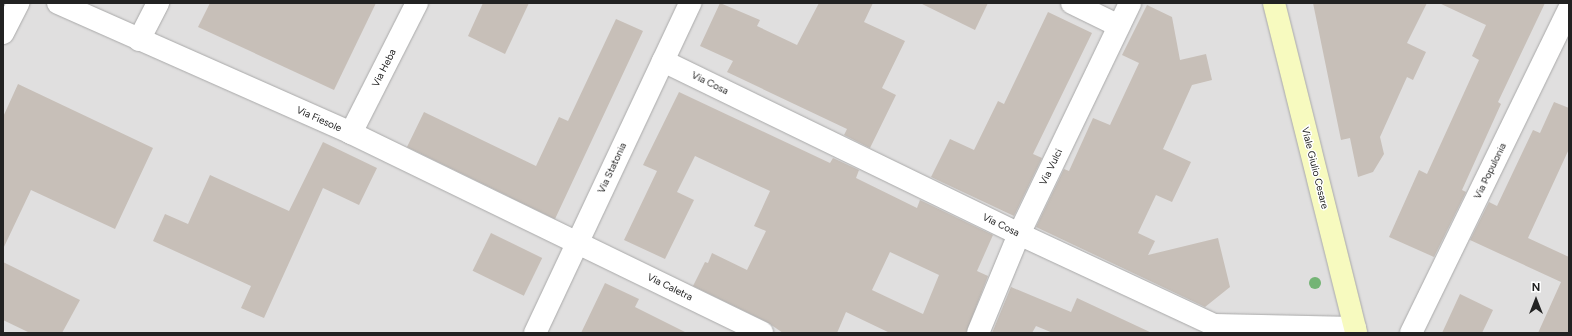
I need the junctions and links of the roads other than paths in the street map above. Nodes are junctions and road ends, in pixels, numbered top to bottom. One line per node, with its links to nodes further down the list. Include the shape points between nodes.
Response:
1 (18, 3): 11 (street)
2 (58, 3): 12 (street, Via Fiesole)
3 (158, 3): 12 (street)
4 (417, 3): 14 (street, Via Heba)
5 (690, 3): 13 (street, Via Statonia)
6 (1072, 3): 10 (street)
7 (1130, 3): 10 (street, Via Vulci)
8 (1274, 3): 17 (main road, Viale Giulio Cesare)
9 (1569, 9): 21 (street, Via Populonia)
10 (1119, 26): 15 (street, Via Vulci)
11 (3, 32)
12 (139, 40): 14 (street, Via Fiesole)
13 (663, 60): 15 (street, Via Cosa); 16 (street, Via Statonia)
14 (351, 133): 16 (street, Via Fiesole)
15 (1019, 234): 17 (street, Via Cosa, via 1214,325); 20 (street, Via Vulci)
16 (577, 242): 18 (street, Via Statonia); 19 (street, Via Caletra)
17 (1356, 330)
18 (535, 333)
19 (762, 333)
20 (978, 333)
21 (1411, 333)

